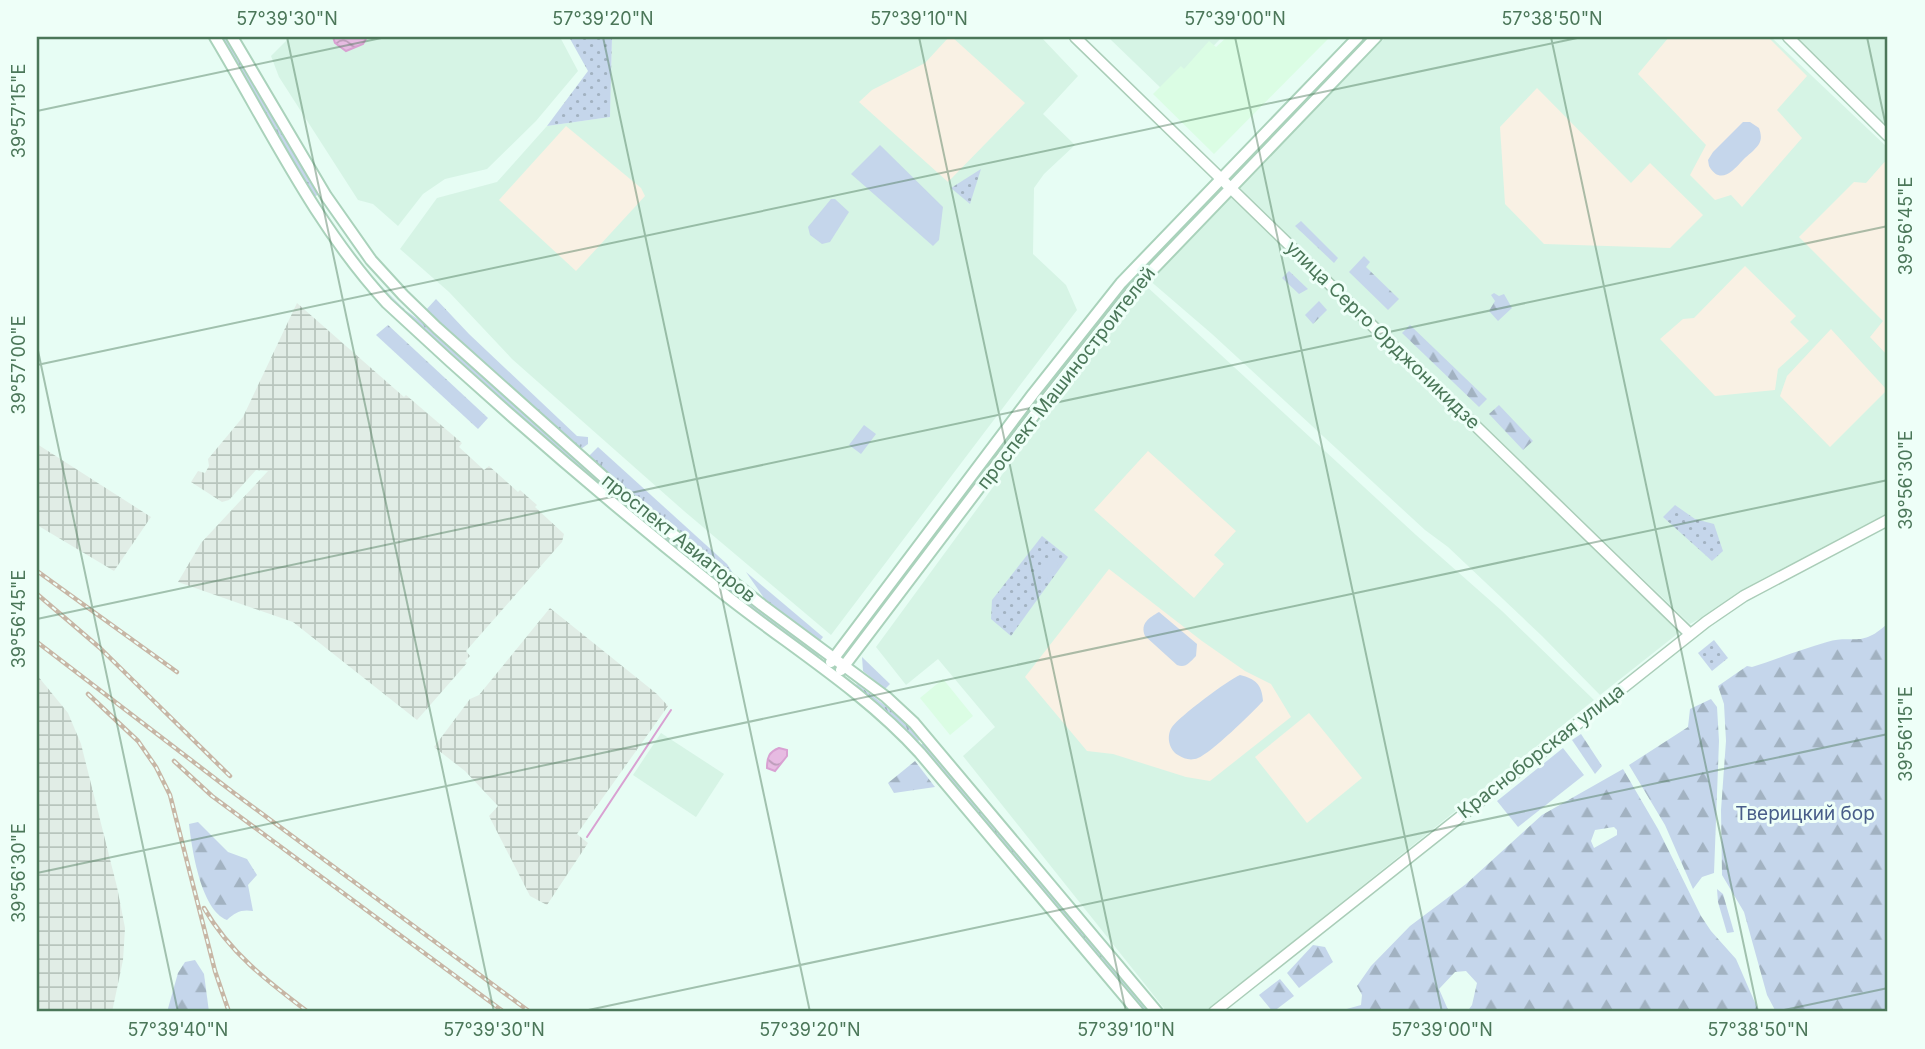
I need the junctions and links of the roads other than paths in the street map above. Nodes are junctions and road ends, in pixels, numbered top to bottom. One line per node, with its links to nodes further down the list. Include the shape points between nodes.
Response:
1 (215, 37): 14 (main road, проспект Авиаторов, via 318,212 356,268 387,303 611,504)
2 (232, 37): 12 (main road, проспект Авиаторов, via 326,196 371,260 403,295 626,497)
3 (1075, 37): 8 (street, улица Серго Орджоникидзе)
4 (1358, 37): 8 (main road, проспект Машиностроителей)
5 (1376, 37): 9 (main road, проспект Машиностроителей)
6 (1788, 37): 7 (street)
7 (1888, 136)
8 (1220, 179): 9 (street, улица Серго Орджоникидзе); 12 (main road, проспект Машиностроителей, via 1108,299)
9 (1229, 188): 11 (street, улица Серго Орджоникидзе); 13 (main road, проспект Машиностроителей, via 1110,317)
10 (1888, 520): 11 (street, Красноборская улица, via 1744,596)
11 (1690, 634): 18 (street, Красноборская улица)
12 (834, 658): 13 (main road, проспект Авиаторов); 14 (main road, проспект Машиностроителей)
13 (844, 666): 15 (main road, проспект Машиностроителей); 17 (main road, проспект Авиаторов, via 914,723)
14 (825, 670): 15 (main road, проспект Авиаторов)
15 (835, 678): 16 (main road, проспект Авиаторов, via 909,740)
16 (1138, 1012)
17 (1157, 1012)
18 (1214, 1012)

